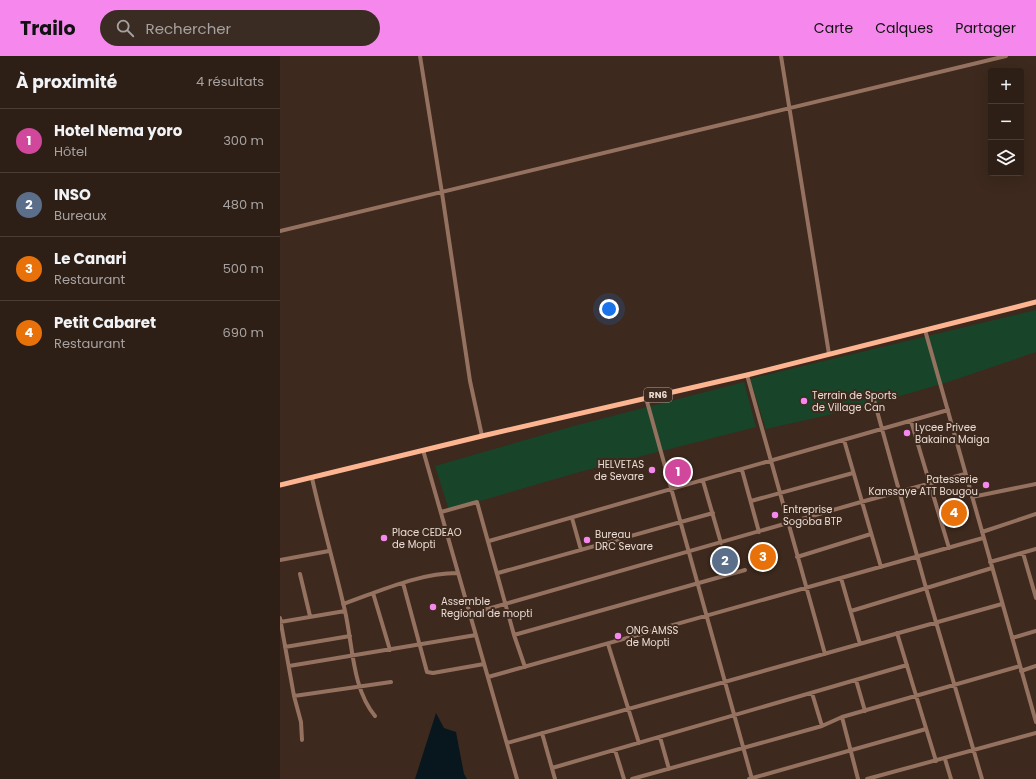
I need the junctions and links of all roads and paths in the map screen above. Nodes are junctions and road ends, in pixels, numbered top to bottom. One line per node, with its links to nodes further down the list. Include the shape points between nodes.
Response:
1 (420, 56): 5 (street)
2 (781, 56): 4 (street)
3 (1006, 56): 4 (street)
4 (790, 110): 5 (street); 9 (street)
5 (442, 193): 6 (street); 16 (street, via 470,381)
6 (280, 231)
7 (1036, 302): 8 (main road, RN6)
8 (925, 330): 9 (main road, RN6); 13 (street)
9 (829, 354): 10 (main road, RN6)
10 (747, 375): 11 (main road, RN6); 19 (street)
11 (646, 398): 16 (main road, RN6); 28 (street)
12 (874, 400): 15 (street)
13 (948, 410): 14 (street); 22 (street)
14 (911, 421): 15 (street); 25 (street)
15 (883, 429): 17 (street); 29 (street)
16 (482, 436): 18 (main road, RN6)
17 (844, 440): 19 (street); 21 (street)
18 (424, 450): 23 (main road, RN6); 34 (street)
19 (771, 461): 20 (street); 30 (street)
20 (742, 470): 24 (street); 32 (street)
21 (853, 473): 30 (street); 33 (street)
22 (965, 474): 25 (street); 31 (street)
23 (312, 478): 27 (main road, RN6); 49 (street)
24 (704, 481): 28 (street); 35 (street)
25 (930, 483): 29 (street); 46 (street)
26 (1036, 484): 31 (street)
27 (280, 486)
28 (672, 490): 37 (street); 38 (street)
29 (900, 491): 33 (street); 52 (street)
30 (780, 493): 32 (street); 39 (street)
31 (972, 497): 41 (street)
32 (751, 501): 40 (street)
33 (861, 502): 39 (street); 42 (street)
34 (441, 512): 44 (street, via 477,502); 61 (street)
35 (713, 513): 38 (street); 45 (street)
36 (1036, 514): 41 (street)
37 (572, 518): 44 (street); 48 (street)
38 (680, 522): 48 (street); 50 (street)
39 (788, 523): 40 (street); 53 (street)
40 (759, 532): 45 (street)
41 (982, 532): 43 (street)
42 (871, 534): 53 (street); 56 (street)
43 (984, 538): 46 (street); 55 (street)
44 (489, 541): 59 (street)
45 (721, 543): 50 (street)
46 (949, 548): 52 (street)
47 (1036, 549): 51 (street)
48 (581, 550): 59 (street)
49 (329, 551): 54 (street); 70 (street)
50 (689, 552): 64 (street); 69 (street)
51 (1023, 553): 55 (street); 68 (street)
52 (919, 556): 56 (street); 66 (street)
53 (797, 557): 65 (street)
54 (280, 560)
55 (990, 562): 57 (street)
56 (881, 567): 62 (street)
57 (992, 568): 66 (street); 71 (street)
58 (745, 570): 64 (street)
59 (498, 573): 69 (street)
60 (300, 574): 75 (street)
61 (458, 574): 63 (street, via 444,573); 74 (street)
62 (841, 578): 65 (street); 73 (street)
63 (403, 584): 67 (street); 87 (street)
64 (697, 584): 76 (street); 82 (street)
65 (805, 588): 76 (street); 90 (street)
66 (926, 588): 73 (street); 78 (street)
67 (373, 593): 70 (street); 89 (street)
68 (1036, 598)
69 (506, 603): 74 (street); 82 (street)
70 (343, 604): 72 (street)
71 (1002, 604): 78 (street); 84 (street)
72 (345, 611): 75 (street); 83 (street)
73 (851, 611): 86 (street)
74 (470, 614): 81 (street)
75 (310, 616): 77 (street)
76 (707, 616): 85 (street); 101 (street)
77 (280, 621): 88 (street)
78 (937, 622): 80 (street); 103 (street)
79 (1036, 631): 84 (street)
80 (897, 633): 86 (street); 93 (street)
81 (476, 635): 87 (street); 92 (street)
82 (514, 635): 96 (street)
83 (350, 636): 88 (street); 91 (street)
84 (1012, 638): 97 (street)
85 (608, 644): 96 (street); 109 (street)
86 (860, 644): 90 (street)
87 (419, 645): 89 (street); 92 (street, via 425,669 430,673)
88 (285, 647): 94 (street)
89 (390, 650): 91 (street)
90 (825, 654): 101 (street)
91 (353, 656): 94 (street); 102 (street)
92 (484, 664): 98 (street)
93 (907, 665): 99 (street); 106 (street)
94 (288, 666): 105 (street)
95 (1036, 666): 97 (street)
96 (525, 667): 98 (street)
97 (1020, 668): 103 (street); 108 (street)
98 (488, 678): 121 (street)
99 (856, 680): 104 (street); 110 (street)
100 (391, 682): 102 (street)
101 (725, 682): 109 (street); 111 (street)
102 (361, 686): 105 (street); 112 (street, via 367,705)
103 (955, 686): 106 (street); 126 (street)
104 (812, 693): 111 (street); 115 (street)
105 (294, 696): 120 (street)
106 (917, 696): 110 (street); 116 (street)
107 (1036, 699): 108 (street)
108 (1030, 701): 114 (street)
109 (628, 709): 117 (street); 122 (street)
110 (865, 711): 113 (street)
111 (735, 715): 119 (street); 123 (street)
112 (375, 716)
113 (842, 717): 115 (street); 125 (street)
114 (1036, 722)
115 (822, 726): 123 (street)
116 (926, 729): 125 (street); 128 (street)
117 (542, 733): 121 (street); 129 (street)
118 (1036, 733): 126 (street)
119 (660, 737): 122 (street); 130 (street)
120 (302, 740)
121 (507, 743): 132 (street)
122 (639, 743): 124 (street)
123 (744, 748): 130 (street); 136 (street)
124 (615, 750): 129 (street); 134 (street)
125 (850, 750): 136 (street); 137 (street)
126 (974, 751): 127 (street); 140 (street)
127 (945, 759): 128 (street); 139 (street)
128 (936, 761): 138 (street)
129 (552, 768): 133 (street)
130 (669, 769): 131 (street)
131 (646, 777): 135 (street)
132 (517, 779)
133 (555, 779)
134 (624, 779)
135 (632, 779)
136 (751, 779)
137 (858, 779)
138 (867, 779)
139 (951, 779)
140 (982, 779)

